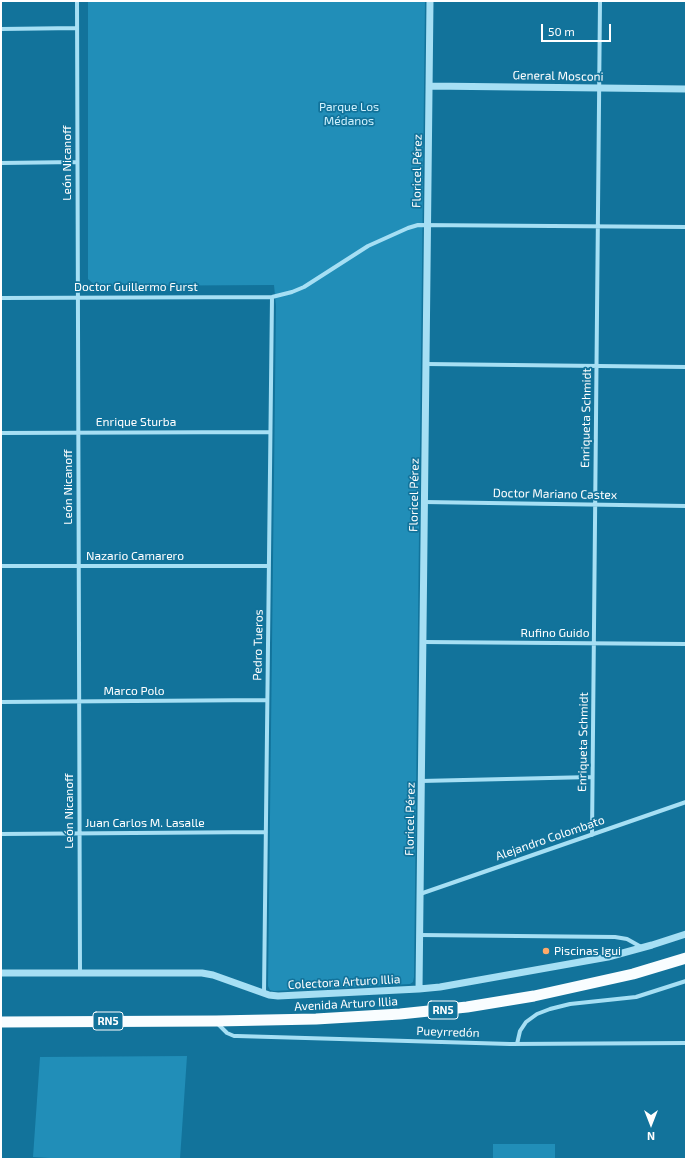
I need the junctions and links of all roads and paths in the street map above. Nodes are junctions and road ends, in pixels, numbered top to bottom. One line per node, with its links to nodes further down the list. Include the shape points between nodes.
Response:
1 (76, 1): 4 (street, León Nicanoff)
2 (430, 1): 6 (street, Floricel Pérez)
3 (600, 1): 7 (street, Enriqueta Schmidt)
4 (77, 28): 5 (street); 9 (street, León Nicanoff)
5 (1, 29)
6 (429, 86): 7 (street, General Mosconi); 11 (street, Floricel Pérez)
7 (599, 88): 8 (street, General Mosconi); 12 (street, Enriqueta Schmidt)
8 (686, 89)
9 (77, 162): 10 (street); 16 (street, León Nicanoff)
10 (1, 163)
11 (428, 224): 12 (street, Doctor Guillermo Furst); 14 (street, Doctor Guillermo Furst, via 413,226 379,240 304,287); 17 (street, Floricel Pérez)
12 (598, 226): 13 (street, Doctor Guillermo Furst); 18 (street, Enriqueta Schmidt)
13 (686, 227)
14 (272, 297): 16 (street, Doctor Guillermo Furst); 20 (street, Pedro Tueros)
15 (1, 298): 16 (street, Doctor Guillermo Furst)
16 (78, 298): 22 (street, León Nicanoff)
17 (426, 364): 18 (street); 23 (street, Floricel Pérez)
18 (596, 366): 19 (street); 24 (street, Enriqueta Schmidt)
19 (686, 367)
20 (270, 432): 22 (street, Enrique Sturba); 28 (street, Pedro Tueros)
21 (1, 433): 22 (street, Enrique Sturba)
22 (78, 433): 27 (street, León Nicanoff)
23 (424, 502): 24 (street, Doctor Mariano Castex); 29 (street, Floricel Pérez)
24 (595, 505): 25 (street, Doctor Mariano Castex); 30 (street, Enriqueta Schmidt)
25 (686, 506)
26 (1, 566): 27 (street, Nazario Camarero)
27 (79, 566): 28 (street, Nazario Camarero); 33 (street, León Nicanoff)
28 (269, 566): 32 (street, Pedro Tueros)
29 (423, 642): 30 (street, Rufino Guido); 36 (street, Floricel Pérez)
30 (594, 644): 31 (street, Rufino Guido); 35 (street, Enriqueta Schmidt)
31 (686, 644)
32 (268, 700): 33 (street, Marco Polo); 38 (street, Pedro Tueros)
33 (79, 701): 34 (street, Marco Polo); 39 (street, León Nicanoff)
34 (1, 702)
35 (592, 777): 36 (street); 41 (street, Enriqueta Schmidt)
36 (422, 781): 42 (street, Floricel Pérez)
37 (686, 802): 41 (street, Alejandro Colombato)
38 (266, 832): 39 (street, Juan Carlos M. Lasalle); 51 (street, Pedro Tueros)
39 (80, 833): 40 (street, Juan Carlos M. Lasalle); 48 (street, León Nicanoff)
40 (1, 834)
41 (592, 835): 42 (street, Alejandro Colombato)
42 (420, 894): 44 (street, Floricel Pérez)
43 (686, 934): 45 (street, Colectora Arturo Illia)
44 (420, 935): 45 (street, via 615,937 627,939); 50 (street, Floricel Pérez)
45 (644, 948): 50 (street, Colectora Arturo Illia, via 608,957)
46 (686, 958): 52 (highway, Avenida Arturo Illia / RN5, via 573,988 467,1007 366,1017)
47 (1, 973): 48 (street, Colectora Arturo Illia)
48 (80, 973): 51 (street, Colectora Arturo Illia, via 202,973 218,976)
49 (686, 981): 55 (street, via 636,997 570,1004 550,1009 526,1022 520,1031)
50 (419, 989): 51 (street, Colectora Arturo Illia, via 278,996)
51 (264, 993)
52 (216, 1021): 53 (highway, Avenida Arturo Illia / RN5); 55 (street, Pueyrredón, via 227,1033 234,1036)
53 (1, 1022)
54 (686, 1043): 55 (street, Pueyrredón)
55 (517, 1044)

